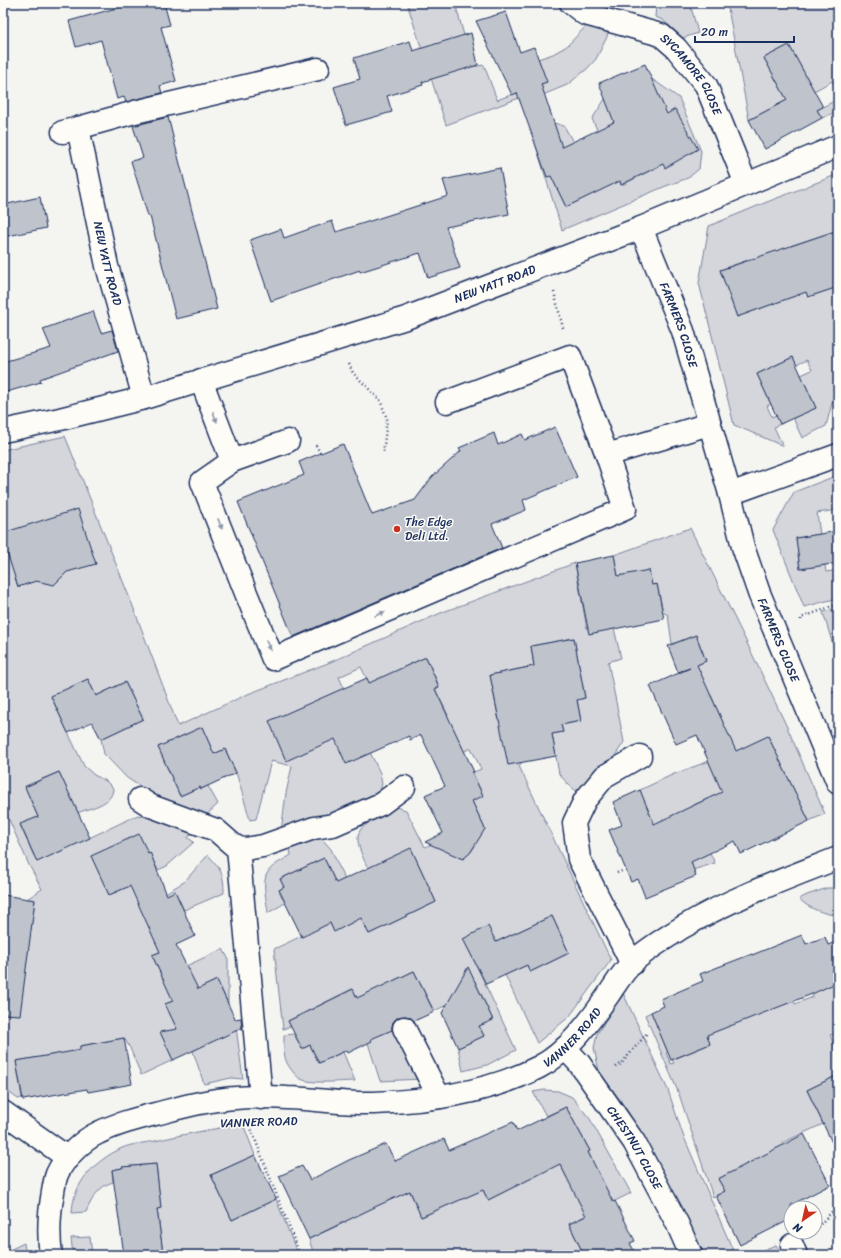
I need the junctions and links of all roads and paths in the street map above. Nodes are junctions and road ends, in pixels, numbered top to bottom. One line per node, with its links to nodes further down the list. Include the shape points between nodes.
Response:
1 (571, 3): 4 (street, SYCAMORE CLOSE, via 585,14 661,35 676,48 706,85)
2 (318, 69): 10 (street, NEW YATT ROAD, via 135,112 71,130)
3 (838, 146): 4 (street, NEW YATT ROAD)
4 (746, 184): 5 (street, NEW YATT ROAD)
5 (641, 228): 7 (street, NEW YATT ROAD, via 406,318); 12 (street, FARMERS CLOSE, via 683,331)
6 (553, 288): 8 (path)
7 (337, 338): 9 (street, NEW YATT ROAD); 15 (path, via 353,373 380,400 387,419)
8 (570, 356): 11 (street); 17 (street)
9 (201, 380): 10 (street, NEW YATT ROAD); 18 (street, one-way to 18)
10 (144, 398): 13 (street, NEW YATT ROAD)
11 (447, 402)
12 (709, 424): 17 (street); 19 (street, FARMERS CLOSE)
13 (3, 431)
14 (288, 441): 18 (street)
15 (383, 454)
16 (838, 455): 19 (street)
17 (607, 456): 18 (street, one-way to 17, via 202,482 273,659 625,509)
18 (232, 461)
19 (730, 494): 26 (street, FARMERS CLOSE, via 742,547 759,593)
20 (838, 604): 21 (path, via 801,618)
21 (804, 626)
22 (832, 690): 23 (path)
23 (837, 697): 24 (path)
24 (838, 703)
25 (640, 756): 31 (street, via 605,776 585,800 574,823 579,859)
26 (838, 783)
27 (404, 787): 29 (street, via 381,804 333,825 314,828 250,849)
28 (140, 799): 29 (street, via 151,806 216,830)
29 (238, 848): 35 (street, VANNER ROAD)
30 (838, 858): 31 (street, VANNER ROAD, via 719,907 658,942)
31 (632, 964): 33 (street, VANNER ROAD)
32 (404, 1028): 34 (street)
33 (565, 1048): 34 (street, VANNER ROAD, via 540,1067 513,1078 470,1092); 43 (street, CHESTNUT CLOSE, via 579,1063 634,1142 677,1222)
34 (439, 1097): 35 (street, VANNER ROAD, via 375,1103)
35 (261, 1098): 38 (street, VANNER ROAD, via 200,1103 131,1120 97,1133)
36 (3, 1112): 38 (street)
37 (248, 1120): 42 (path)
38 (68, 1158): 41 (street, VANNER ROAD, via 56,1175 50,1219)
39 (838, 1205): 40 (path)
40 (823, 1221)
41 (51, 1255)
42 (300, 1255)
43 (691, 1255)

